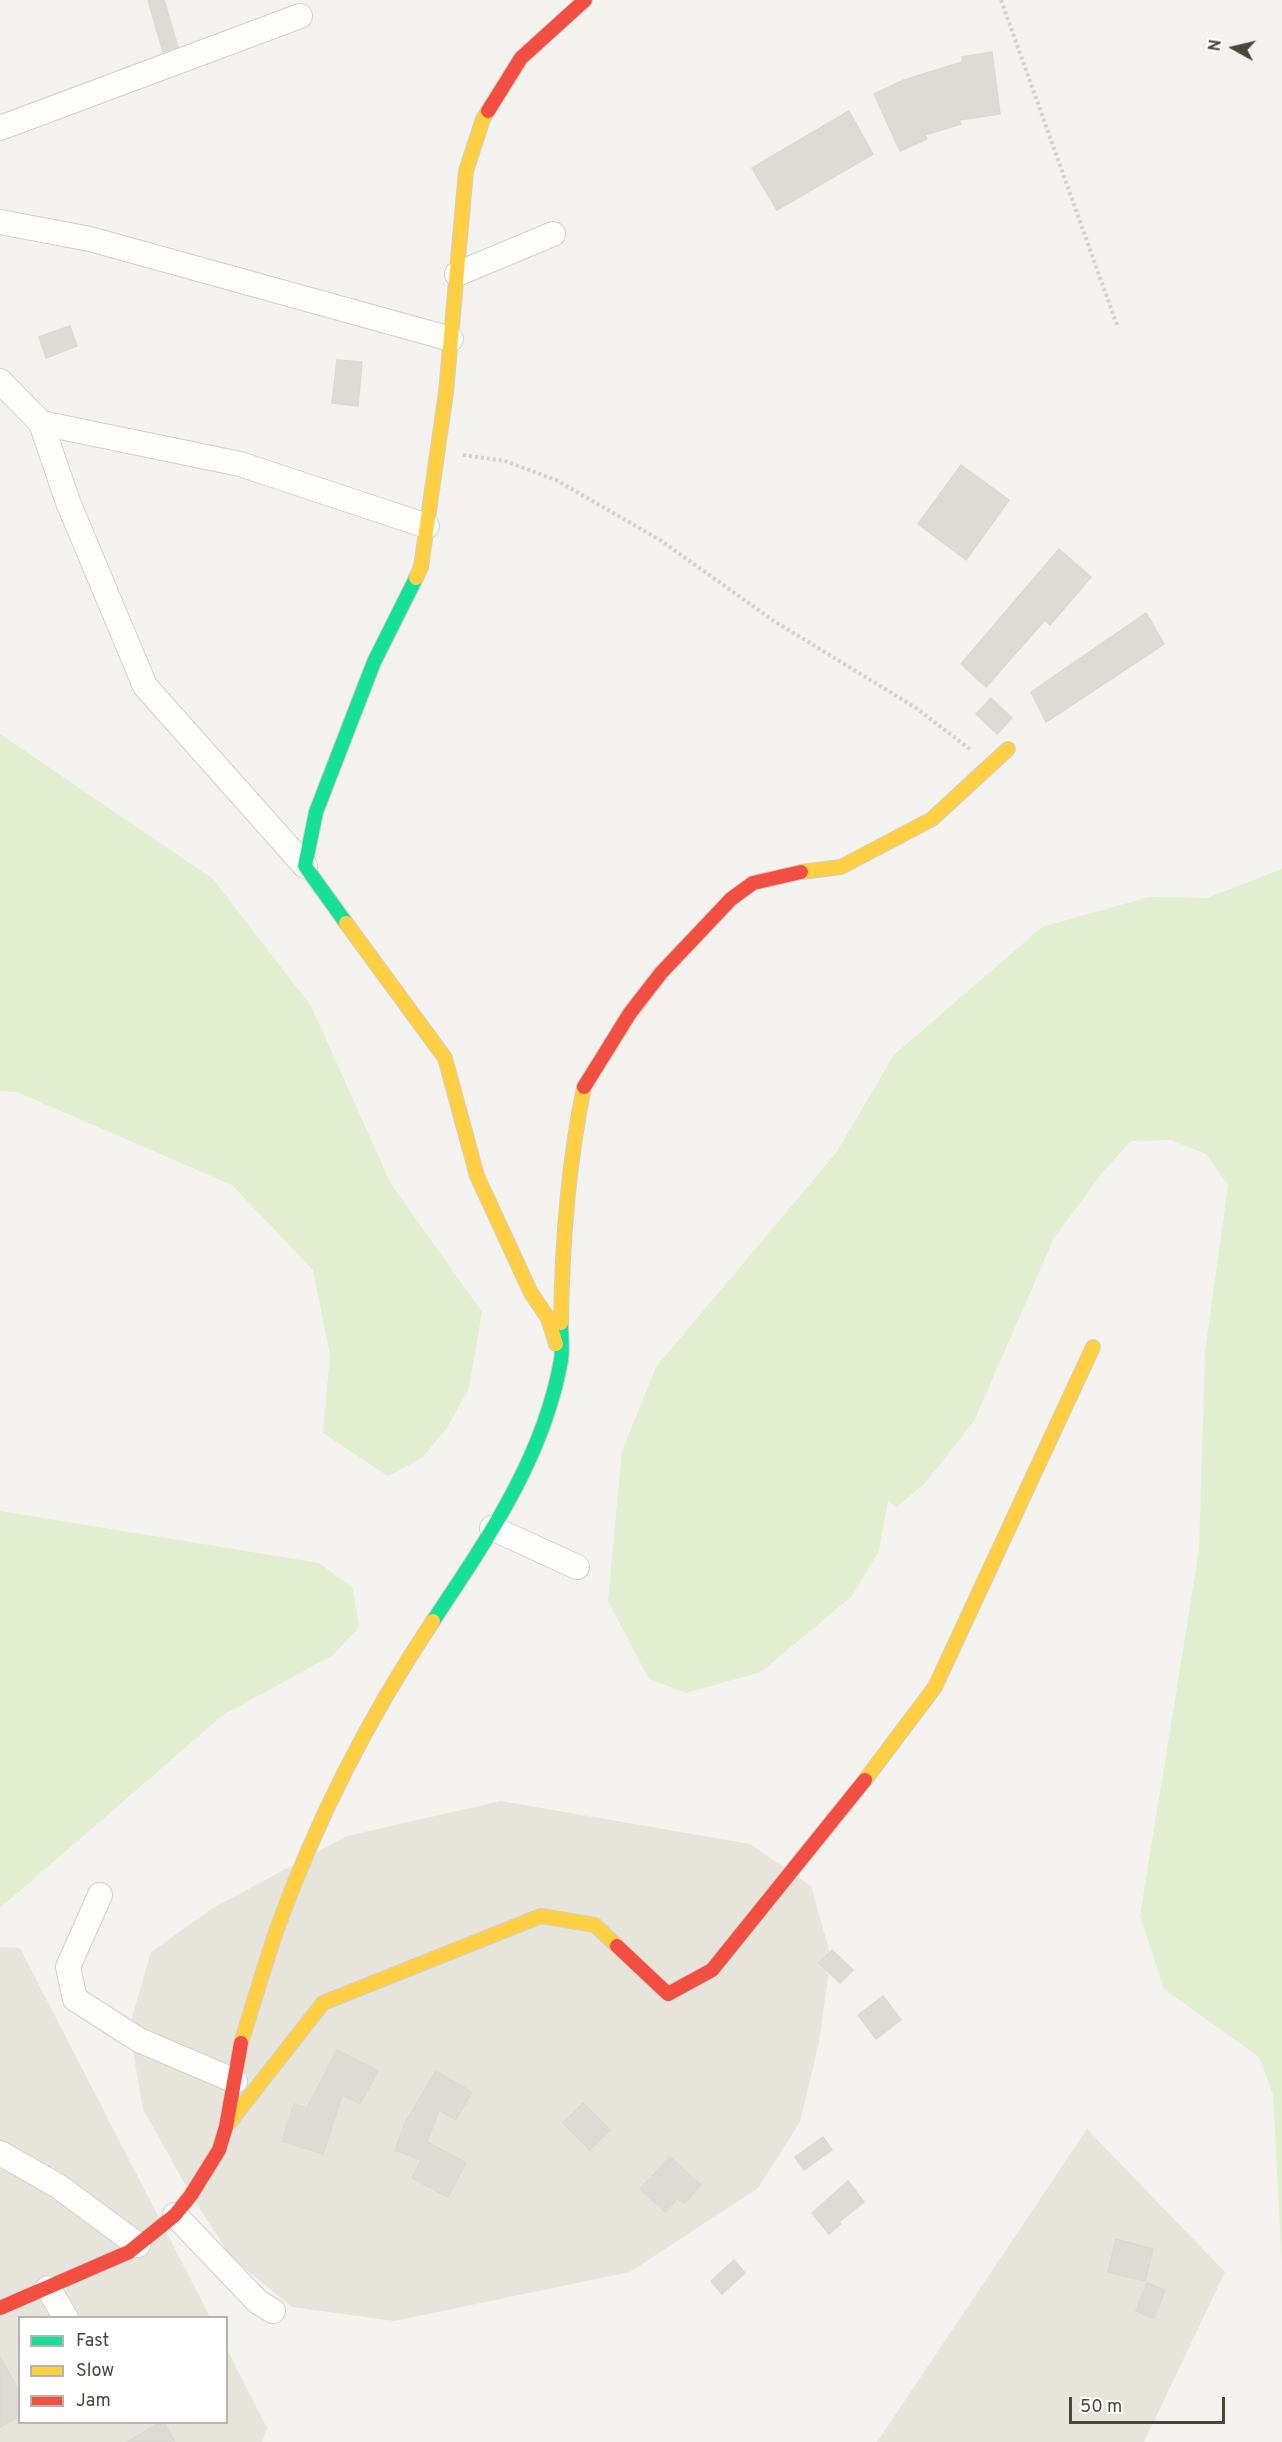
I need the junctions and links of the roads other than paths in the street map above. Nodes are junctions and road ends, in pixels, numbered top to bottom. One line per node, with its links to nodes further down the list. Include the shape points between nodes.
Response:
1 (585, 0): 6 (street, via 520,58 483,119 466,171)
2 (300, 16): 3 (street)
3 (0, 128)
4 (0, 222): 7 (street, via 90,239)
5 (553, 234): 6 (street)
6 (457, 274): 7 (street)
7 (451, 339): 10 (street)
8 (0, 381): 9 (street)
9 (41, 423): 10 (street, via 240,464); 12 (street, via 68,502 145,686)
10 (427, 526): 12 (street, via 421,567 370,673 316,812)
11 (1008, 749): 14 (street, via 932,819 841,867 753,883 731,899 661,973 630,1013 585,1087 573,1138 562,1273)
12 (305, 866): 14 (street, via 445,1058 477,1176 531,1293 548,1318)
13 (1093, 1347): 19 (street, via 935,1687 837,1817 712,1970 668,1994 595,1925 541,1916 323,2002)
14 (561, 1358): 15 (street, via 547,1417 519,1483)
15 (492, 1528): 16 (street); 18 (street, via 368,1726 317,1832 277,1929 242,2044)
16 (577, 1567)
17 (100, 1895): 18 (street, via 68,1967 75,1999 139,2040)
18 (235, 2081): 19 (street)
19 (226, 2127): 21 (street, via 219,2150)
20 (0, 2153): 22 (street, via 58,2186)
21 (175, 2215): 22 (street); 25 (street, via 258,2302)
22 (138, 2245): 23 (street)
23 (48, 2288): 24 (street); 26 (street)
24 (0, 2308)
25 (273, 2311)
26 (65, 2316)

